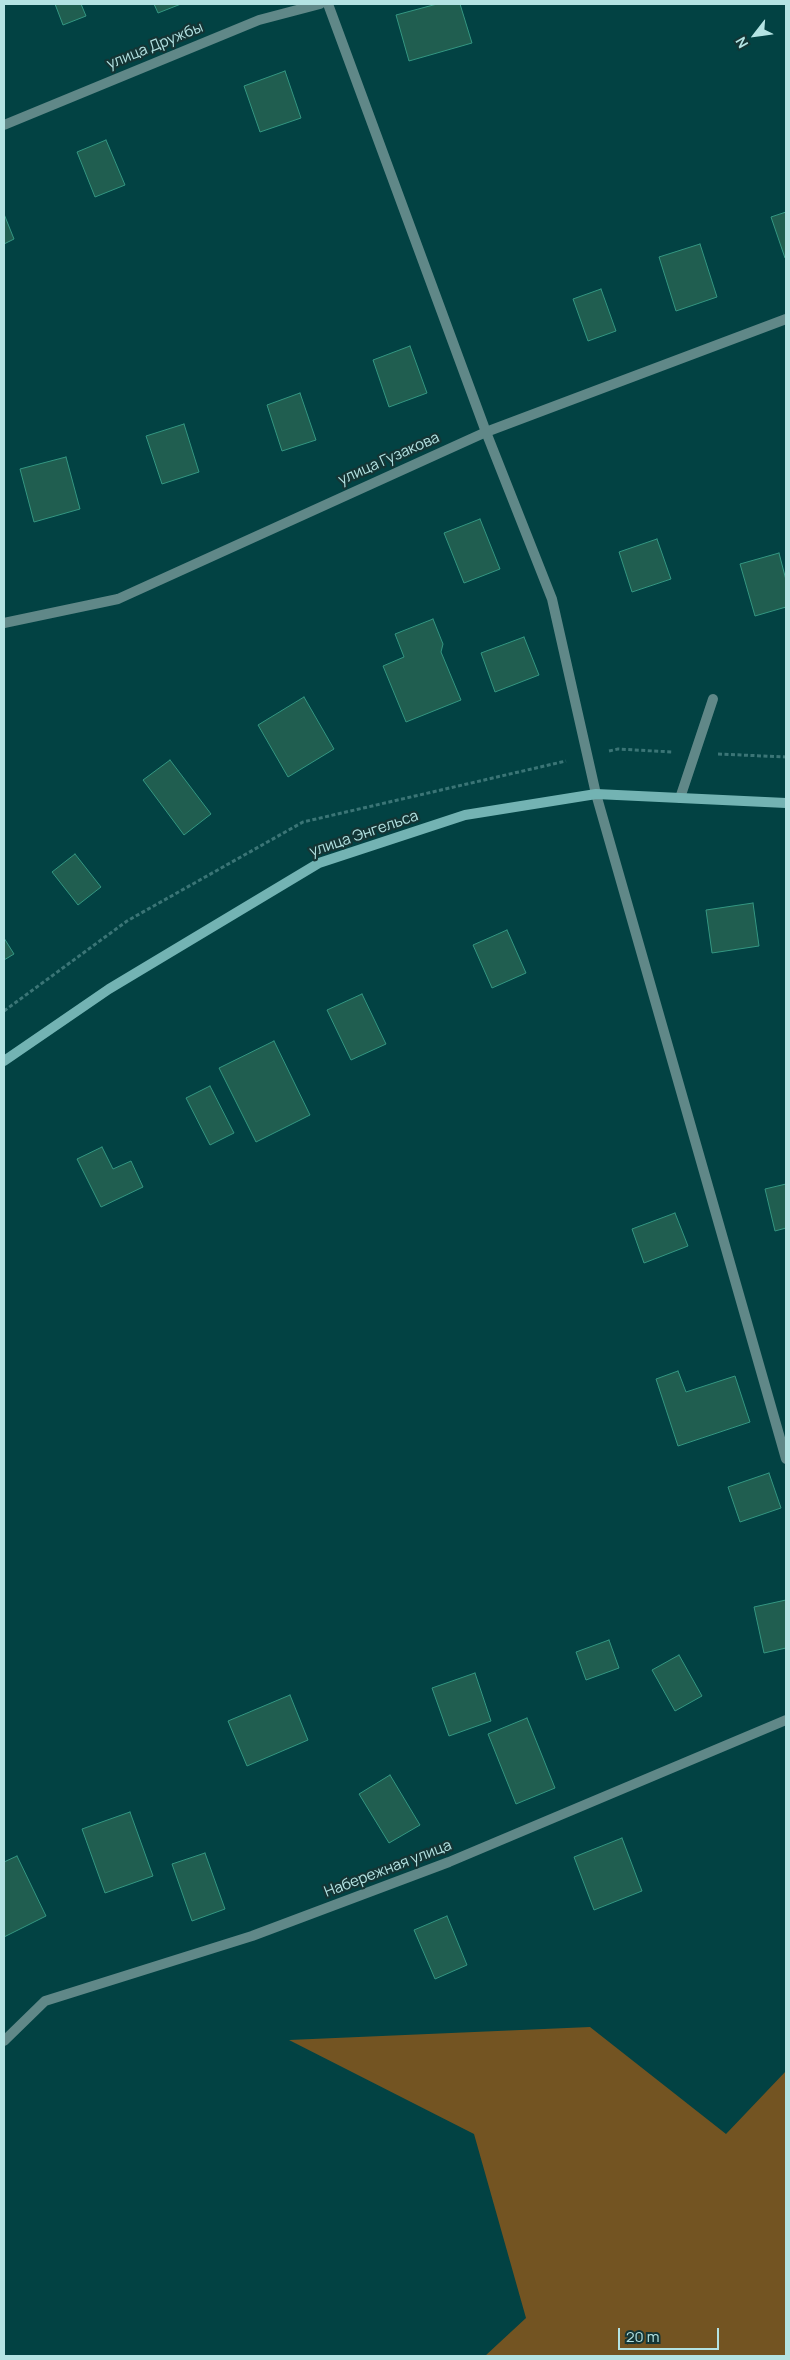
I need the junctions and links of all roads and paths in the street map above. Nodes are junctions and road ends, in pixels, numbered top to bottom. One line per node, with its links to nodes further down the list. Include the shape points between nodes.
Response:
1 (320, 4): 3 (street, улица Дружбы, via 250,23)
2 (328, 4): 5 (street)
3 (4, 125)
4 (786, 319): 5 (street, улица Гузакова)
5 (486, 432): 6 (street, улица Гузакова, via 118,599); 8 (street, via 552,599)
6 (4, 623)
7 (713, 699): 9 (street)
8 (596, 794): 9 (main road, улица Энгельса); 11 (main road, улица Энгельса, via 465,815 319,863 109,989); 12 (street)
9 (680, 798): 10 (main road, улица Энгельса)
10 (786, 803)
11 (4, 1061)
12 (786, 1459)
13 (786, 1720): 14 (street, Набережная улица, via 450,1862 252,1936 45,2000)
14 (4, 2041)

